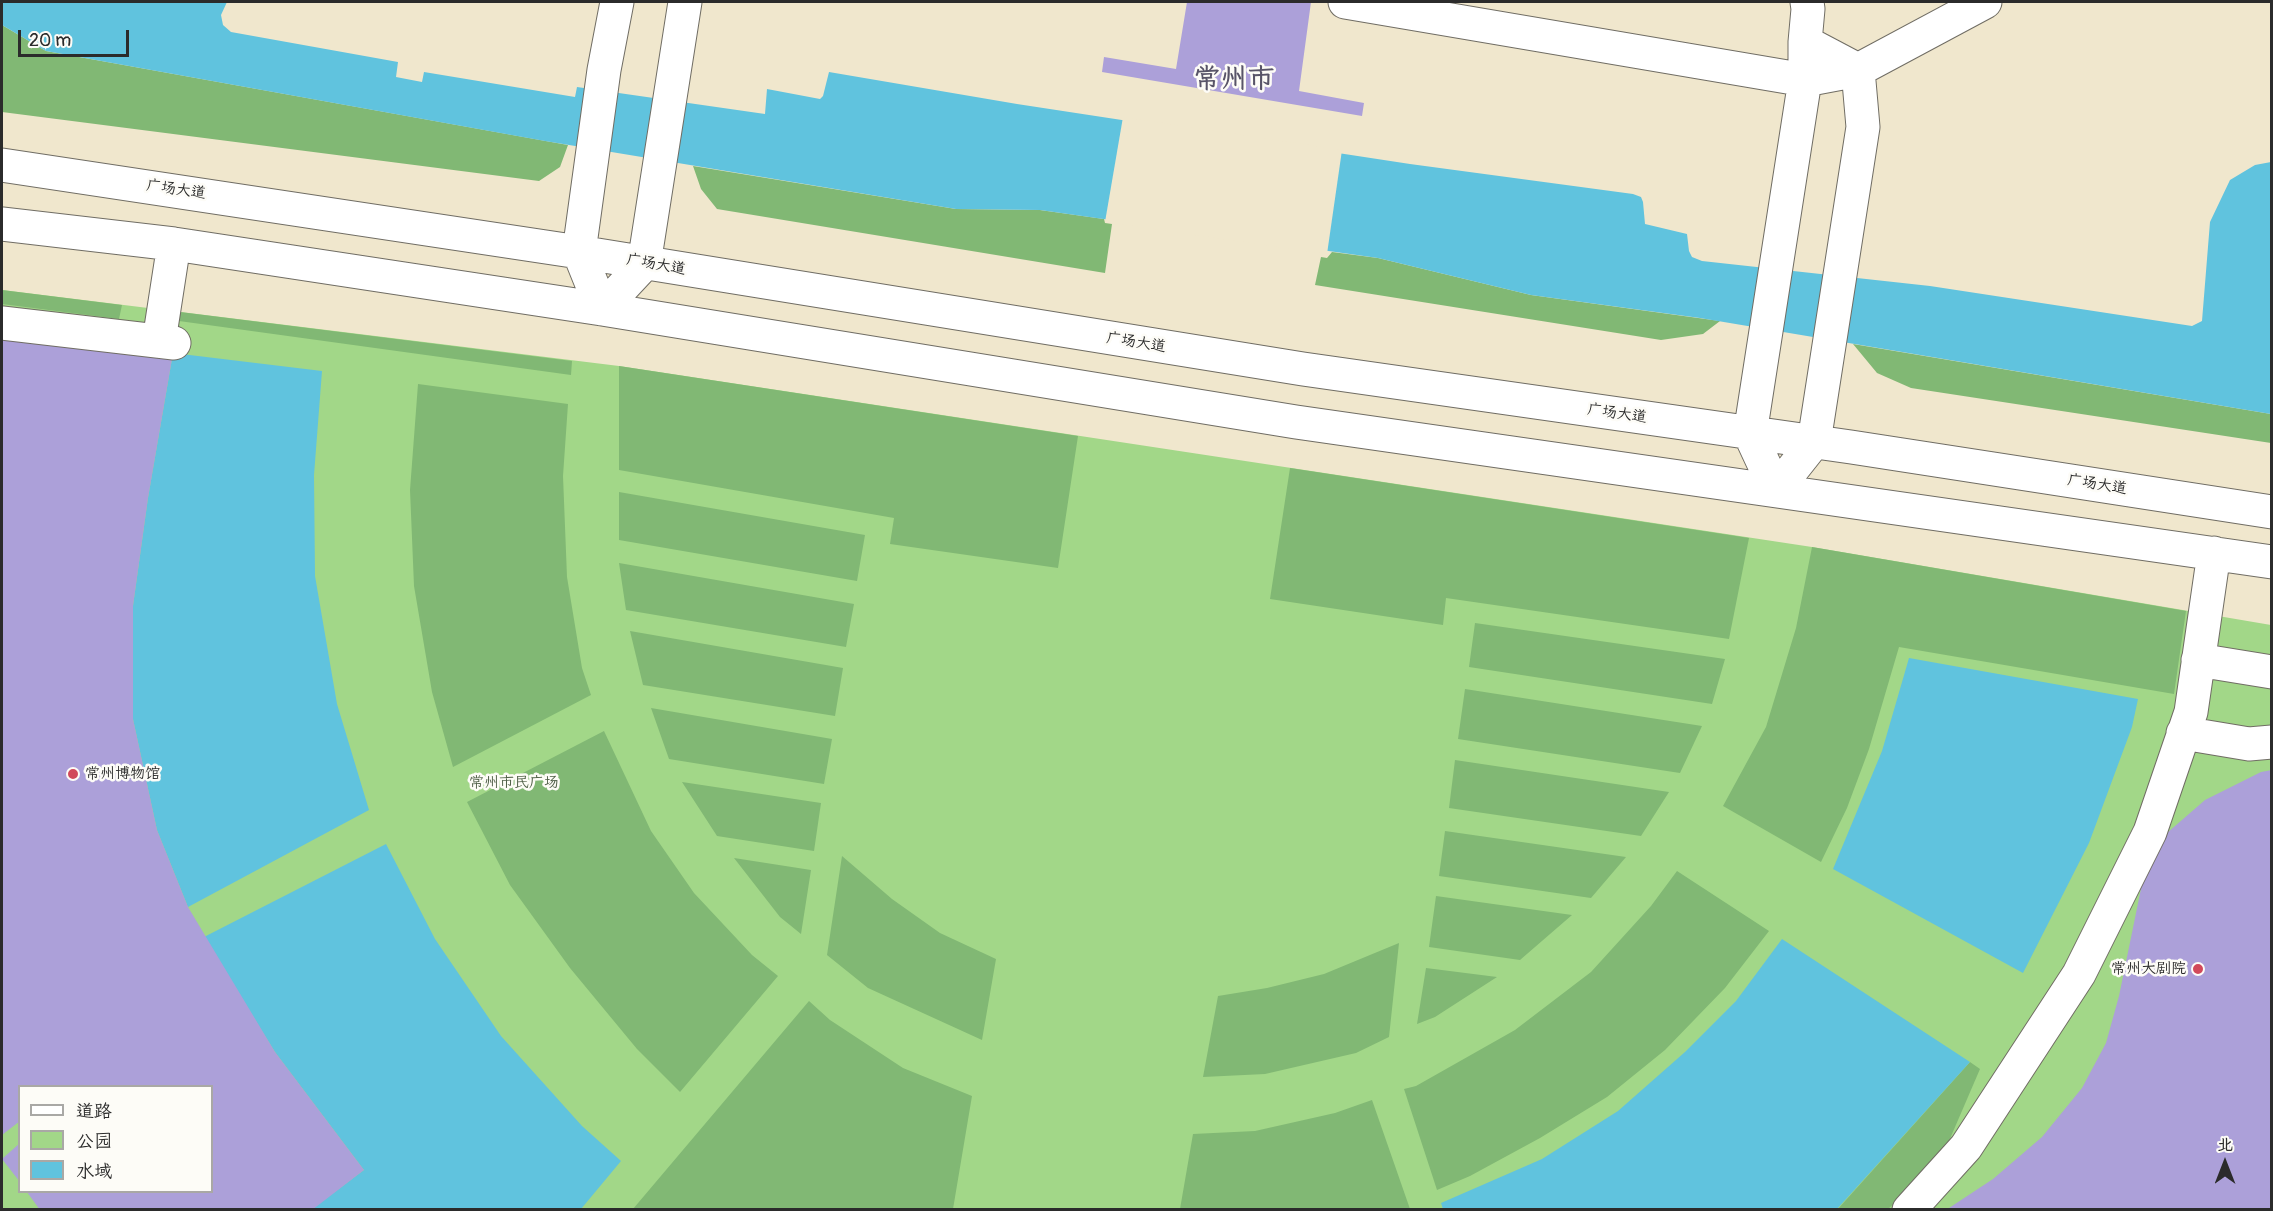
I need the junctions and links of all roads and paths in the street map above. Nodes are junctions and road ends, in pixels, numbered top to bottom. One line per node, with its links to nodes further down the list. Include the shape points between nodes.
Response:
1 (617, 2): 12 (street)
2 (685, 2): 13 (street)
3 (1345, 2): 8 (street)
4 (1807, 2): 6 (street)
5 (1985, 2): 7 (street)
6 (1805, 42): 7 (street); 8 (street)
7 (1858, 70): 8 (street); 17 (street, via 1863,127)
8 (1805, 80): 16 (street)
9 (2, 165): 12 (street, 广场大道)
10 (2, 224): 11 (street)
11 (174, 244): 14 (street); 15 (street, via 167,342)
12 (579, 252): 13 (street, 广场大道); 14 (street)
13 (645, 264): 14 (street); 16 (street, 广场大道, via 1303,369)
14 (602, 309): 18 (street, via 1296,422)
15 (2, 322)
16 (1750, 434): 17 (street, 广场大道); 18 (street)
17 (1814, 442): 18 (street); 19 (street, 广场大道)
18 (1776, 490): 20 (street)
19 (2271, 512)
20 (2214, 553): 21 (street); 22 (street)
21 (2271, 562)
22 (2198, 660): 23 (street); 24 (street, via 2191,712)
23 (2271, 672)
24 (2183, 733): 25 (street, via 2249,744); 26 (street, via 2150,832 2079,974 1966,1148)
25 (2271, 742)
26 (1909, 1209)

